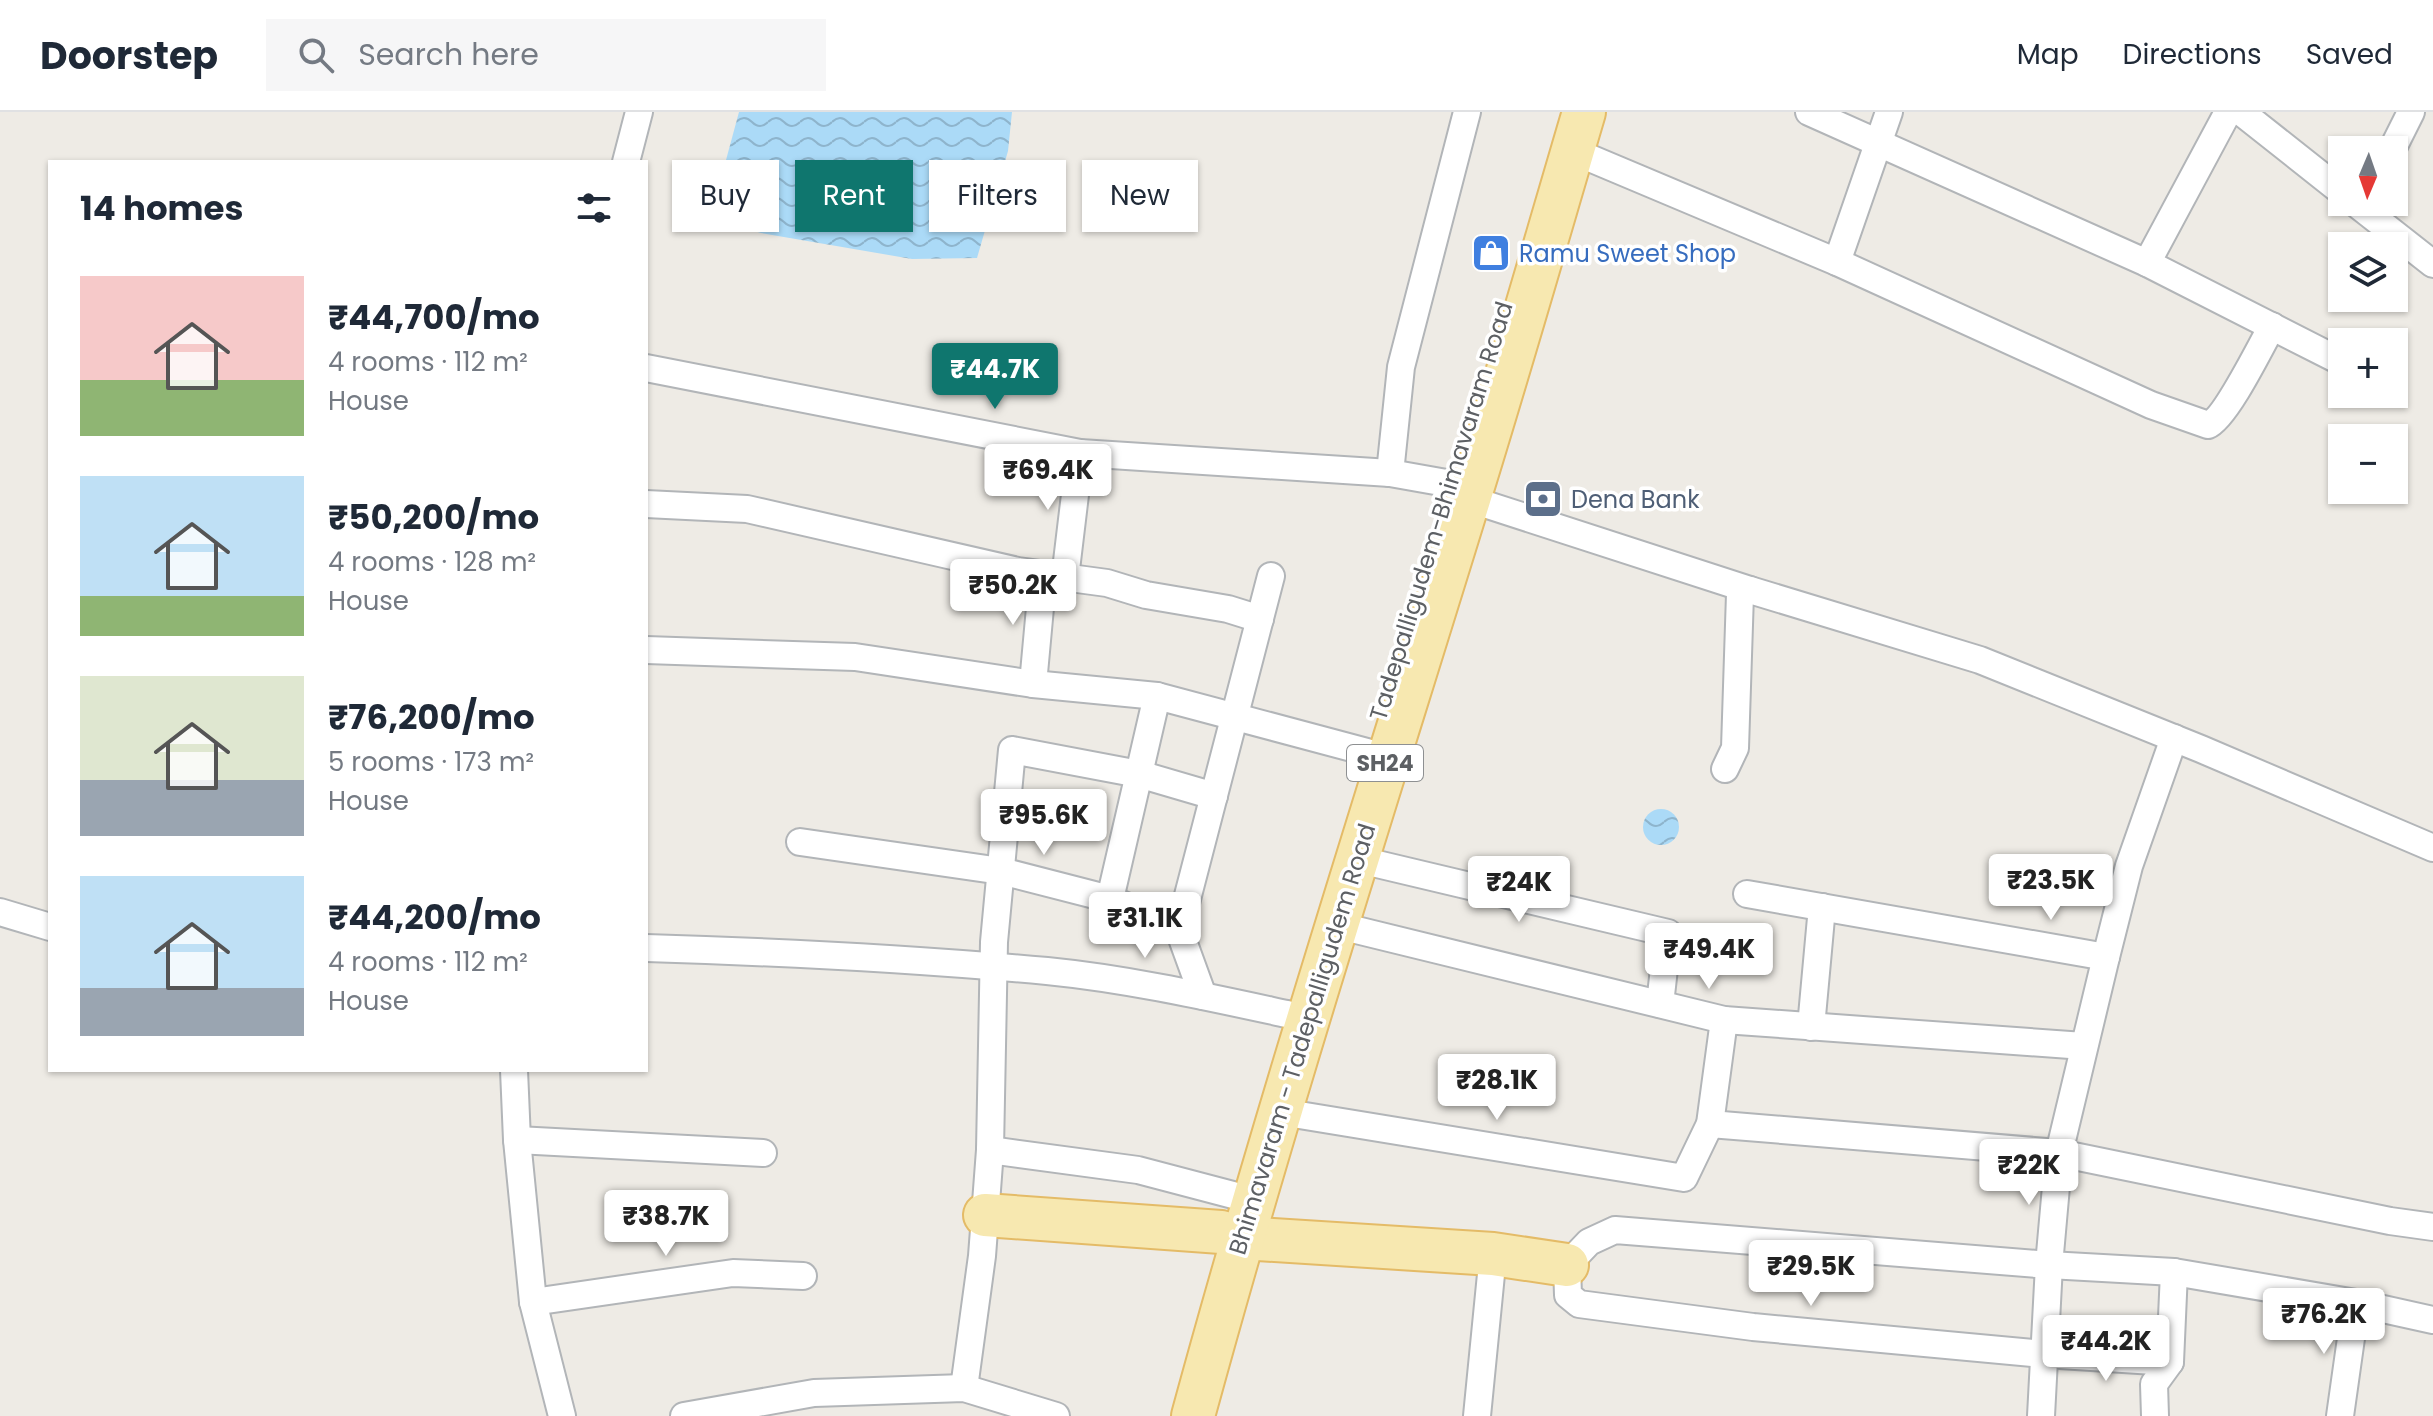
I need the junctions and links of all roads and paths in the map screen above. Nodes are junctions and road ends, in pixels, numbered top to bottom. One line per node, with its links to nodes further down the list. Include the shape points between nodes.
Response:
1 (639, 112): 12 (street)
2 (1467, 112): 22 (street, via 1401,367)
3 (1584, 112): 9 (main road, Bhimavaram - Tadepalligudem Road / SH24)
4 (1809, 112): 11 (street)
5 (1889, 112): 11 (street)
6 (2228, 112): 16 (street)
7 (2241, 112): 13 (street)
8 (2411, 112): 10 (street)
9 (1567, 132): 15 (street); 23 (main road, Bhimavaram - Tadepalligudem Road / SH24)
10 (2399, 136)
11 (1879, 142): 15 (street); 16 (street)
12 (627, 160)
13 (2328, 181)
14 (2375, 216): 17 (street)
15 (1837, 262): 18 (street, via 2151,405 2208,425 2225,407)
16 (2147, 263): 18 (street)
17 (2433, 264)
18 (2272, 326): 19 (street)
19 (2328, 355)
20 (648, 368): 21 (street)
21 (1080, 453): 22 (street); 25 (street)
22 (1390, 473): 23 (street)
23 (1460, 492): 27 (street); 34 (main road, Tadepalligudem-Bhimavaram Road / SH24); 40 (main road, Bhimavaram - Tadepalligudem Road / SH24)
24 (648, 504): 25 (street, via 747,509)
25 (1054, 576): 28 (street); 30 (street)
26 (1271, 576): 28 (street)
27 (1750, 590): 33 (street, via 1980,660); 35 (street, via 1740,594 1735,748)
28 (1260, 619): 32 (street)
29 (648, 650): 30 (street, via 855,657)
30 (1033, 684): 31 (street)
31 (1157, 696): 32 (street); 36 (street)
32 (1235, 716): 34 (street); 37 (street)
33 (2174, 738): 39 (street); 50 (street, via 2129,866)
34 (1367, 752): 54 (main road, Tadepalligudem-Bhimavaram Road / SH24)
35 (1725, 769)
36 (1139, 774): 37 (street); 41 (street, via 1012,750); 43 (street)
37 (1214, 796): 48 (street)
38 (800, 842): 41 (street)
39 (2433, 848)
40 (1356, 859): 46 (main road, Bhimavaram - Tadepalligudem Road / SH24); 53 (street, via 1668,933)
41 (1001, 871): 43 (street); 51 (street)
42 (1747, 894): 44 (street)
43 (1110, 899): 48 (street)
44 (1822, 907): 50 (street); 56 (street)
45 (0, 912): 47 (street)
46 (1336, 925): 53 (street); 59 (main road, Bhimavaram - Tadepalligudem Road / SH24)
47 (48, 926)
48 (1179, 930): 52 (street)
49 (648, 948): 51 (street)
50 (2106, 957): 57 (street)
51 (994, 968): 52 (street, via 1049,971); 62 (street)
52 (1203, 996): 54 (street)
53 (1660, 1004): 55 (street)
54 (1287, 1014): 65 (main road, Tadepalligudem-Bhimavaram Road / SH24)
55 (1724, 1020): 56 (street); 60 (street)
56 (1811, 1027): 57 (street)
57 (2084, 1046): 64 (street)
58 (514, 1072): 61 (street)
59 (1281, 1112): 60 (street, via 1684,1178); 65 (main road, Bhimavaram - Tadepalligudem Road / SH24)
60 (1710, 1124): 64 (street)
61 (517, 1140): 63 (street); 73 (street)
62 (990, 1150): 65 (street, via 1138,1170); 66 (street)
63 (763, 1153)
64 (2059, 1153): 67 (street); 70 (street)
65 (1240, 1198): 66 (main road); 68 (main road); 82 (main road, Tadepalligudem-Bhimavaram Road / SH24); 83 (main road, Bhimavaram - Tadepalligudem Road / SH24)
66 (985, 1215): 78 (street)
67 (2433, 1227)
68 (1493, 1254): 69 (main road); 84 (street)
69 (1567, 1265): 70 (street, via 1589,1242 1615,1230); 76 (street, via 1568,1295 1579,1304 1753,1327)
70 (2049, 1265): 71 (street); 76 (street)
71 (2174, 1272): 74 (street); 77 (street)
72 (803, 1276): 73 (street, via 733,1273)
73 (533, 1302): 79 (street)
74 (2356, 1303): 75 (street); 87 (street)
75 (2433, 1320)
76 (2044, 1354): 77 (street); 85 (street)
77 (2170, 1362): 86 (street, via 2154,1384)
78 (964, 1388): 80 (street, via 814,1393); 81 (street)
79 (562, 1416)
80 (684, 1416)
81 (1056, 1416)
82 (1171, 1416)
83 (1193, 1416)
84 (1477, 1416)
85 (2041, 1416)
86 (2155, 1416)
87 (2340, 1416)

